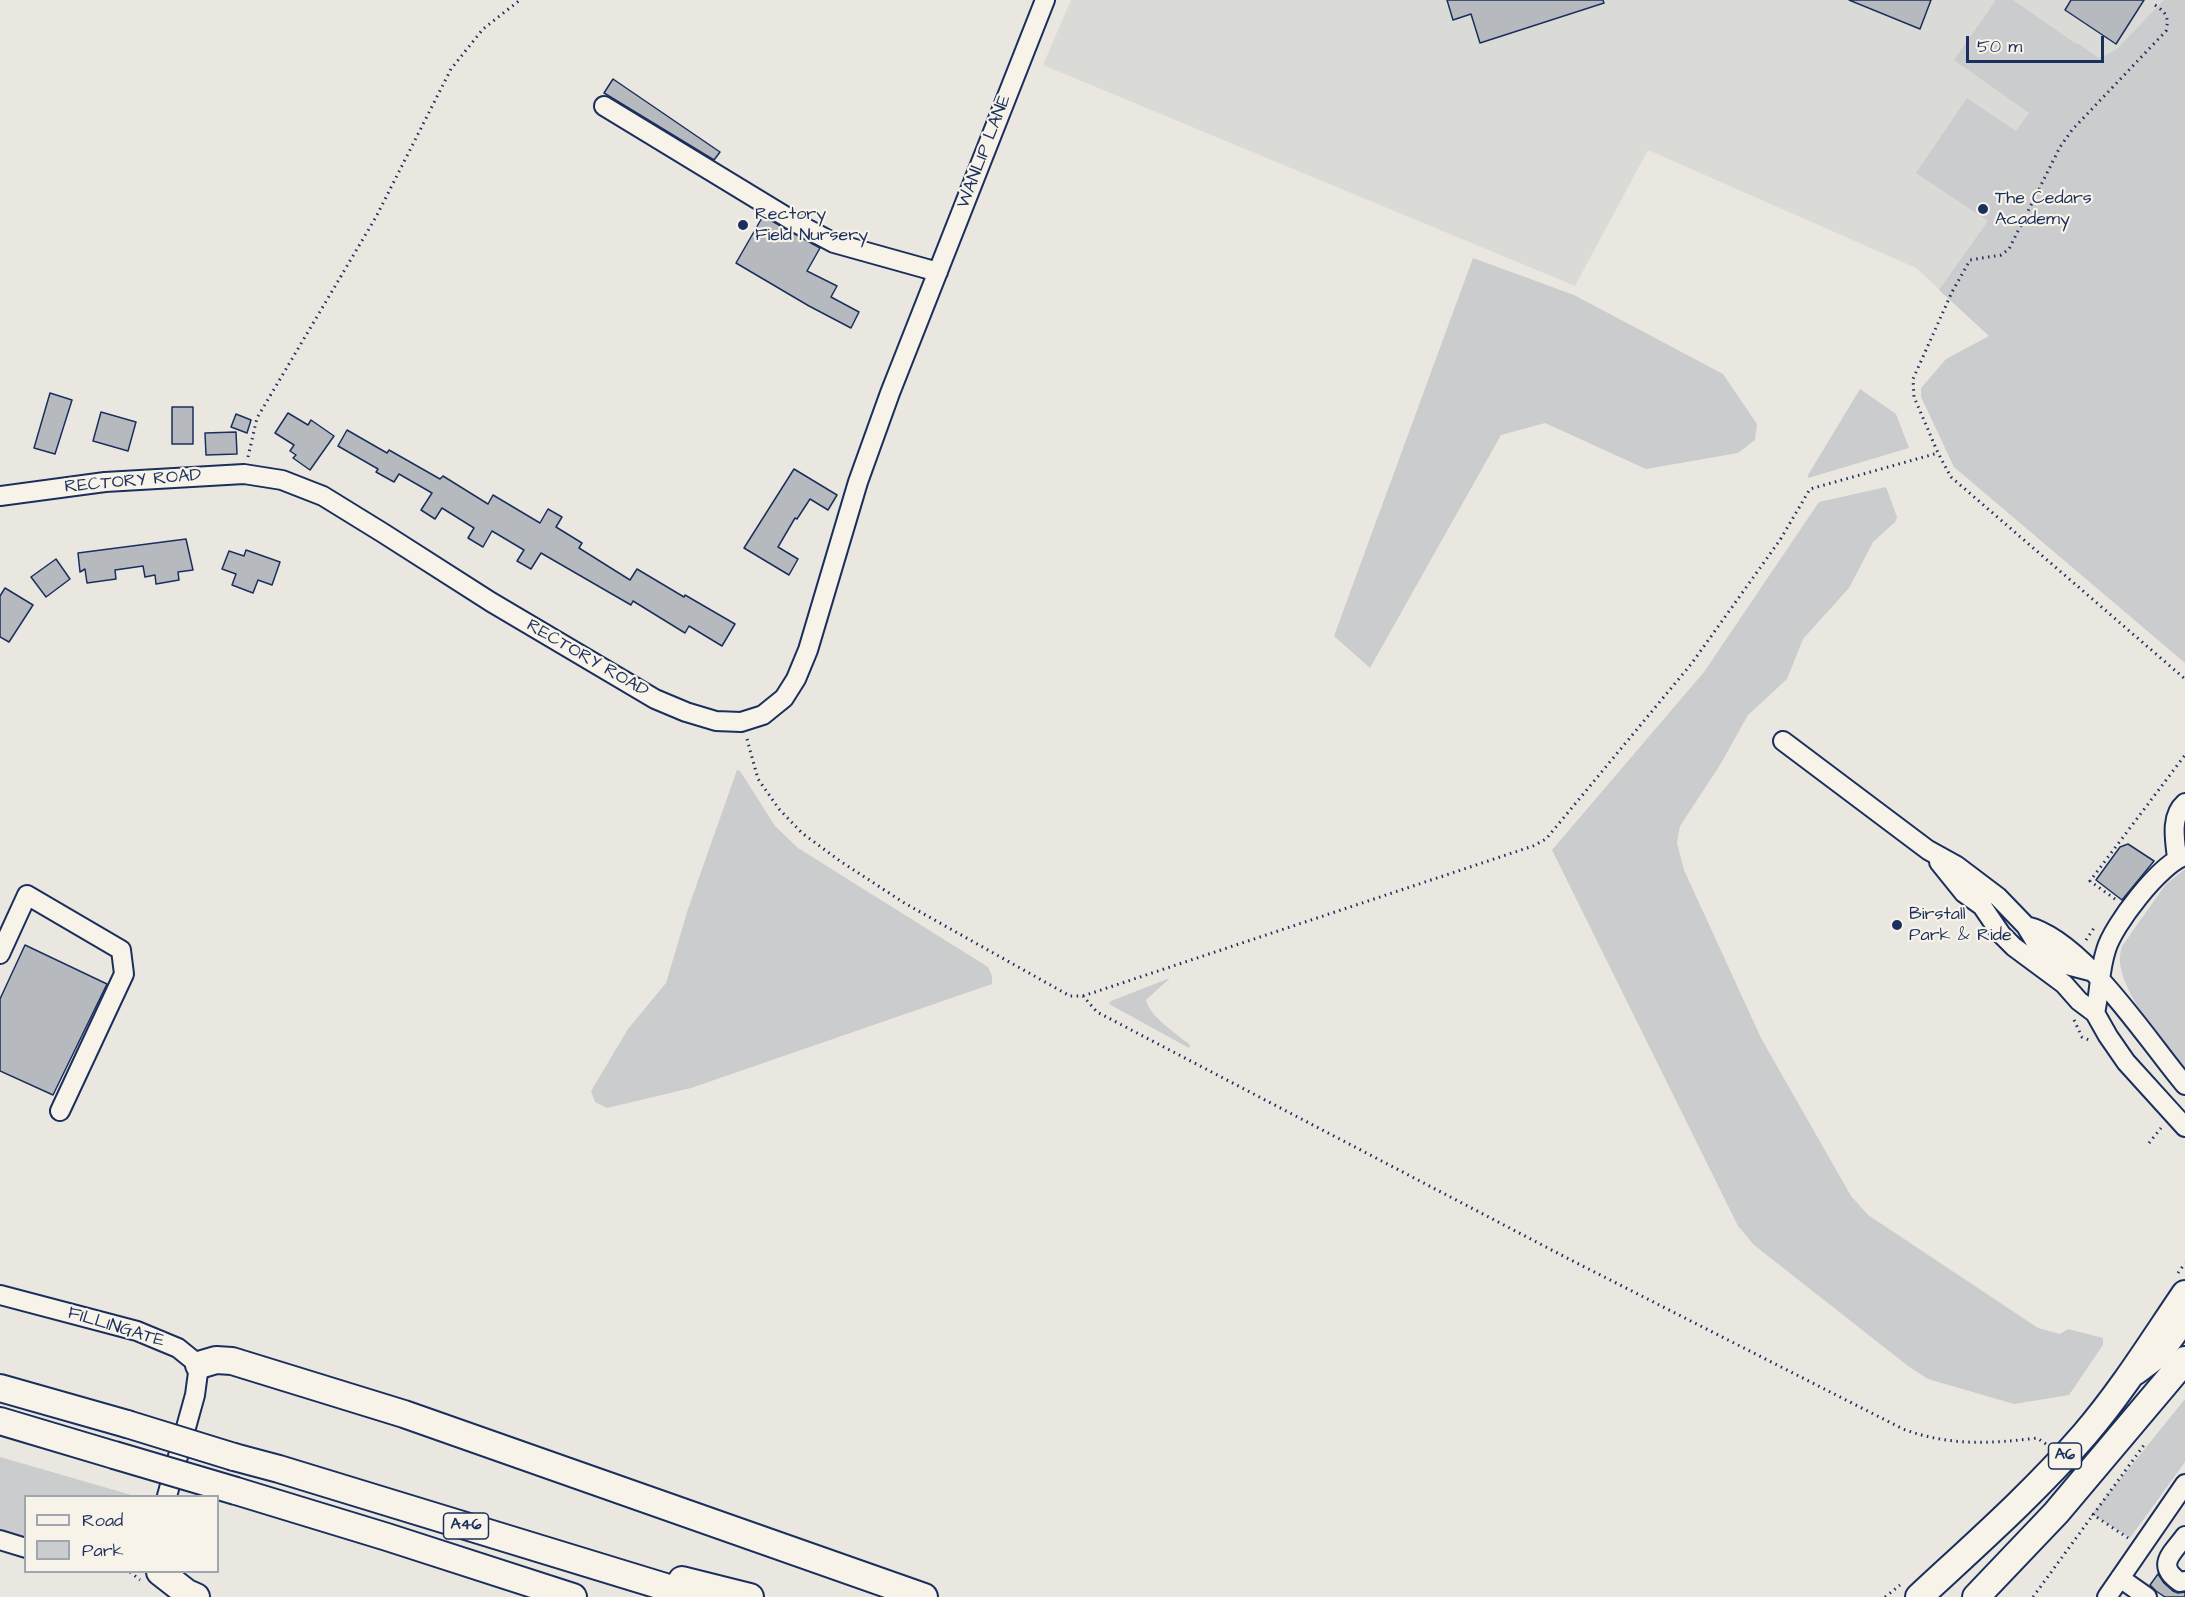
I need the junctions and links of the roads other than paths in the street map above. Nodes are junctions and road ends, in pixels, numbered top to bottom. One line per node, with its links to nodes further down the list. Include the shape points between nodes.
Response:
1 (1045, 0): 3 (street, WANLIP LANE)
2 (604, 106): 3 (street, via 834,243)
3 (938, 272): 4 (street, WANLIP LANE)
4 (925, 303): 5 (street, RECTORY ROAD, via 858,482 796,679 784,698 763,715 741,722 716,721 655,699 323,496 282,480 244,474 105,482)
5 (0, 496)
6 (1783, 741): 8 (street)
7 (2185, 803): 9 (street, via 2174,826)
8 (1928, 850): 11 (street, via 1998,897 2026,926 2042,929); 12 (street, via 1964,892 1982,906 2014,947)
9 (2181, 857): 11 (street, via 2161,872 2121,919)
10 (0, 954): 14 (street, via 27,895 121,950 124,974)
11 (2094, 974): 12 (street, via 2098,999); 13 (street)
12 (2095, 1013): 15 (street, via 2126,1062)
13 (2185, 1085)
14 (60, 1111)
15 (2185, 1127)
16 (2185, 1293): 21 (highway, A6)
17 (0, 1294): 20 (street, FILLINGATE, via 137,1331 178,1348)
18 (2185, 1324): 21 (street, via 2161,1357)
19 (2185, 1360): 39 (highway, A6, via 2056,1513)
20 (198, 1365): 25 (street, via 195,1395); 37 (highway, via 232,1361 404,1414)
21 (2121, 1386): 38 (highway, A6, via 2085,1434 2024,1500)
22 (0, 1388): 26 (highway, A46, bridge)
23 (0, 1421): 33 (highway, A46, bridge, via 387,1537)
24 (2185, 1484): 31 (street)
25 (167, 1495)
26 (480, 1530): 35 (highway, A46); 36 (highway)
27 (2185, 1536): 32 (street, via 2166,1568 2174,1578)
28 (0, 1540): 29 (street)
29 (24, 1547)
30 (161, 1573): 34 (highway)
31 (2120, 1578): 40 (street); 41 (street)
32 (2185, 1581)
33 (563, 1595)
34 (195, 1597)
35 (698, 1597)
36 (750, 1597)
37 (924, 1597)
38 (1919, 1597)
39 (1976, 1597)
40 (2107, 1597)
41 (2147, 1597)

